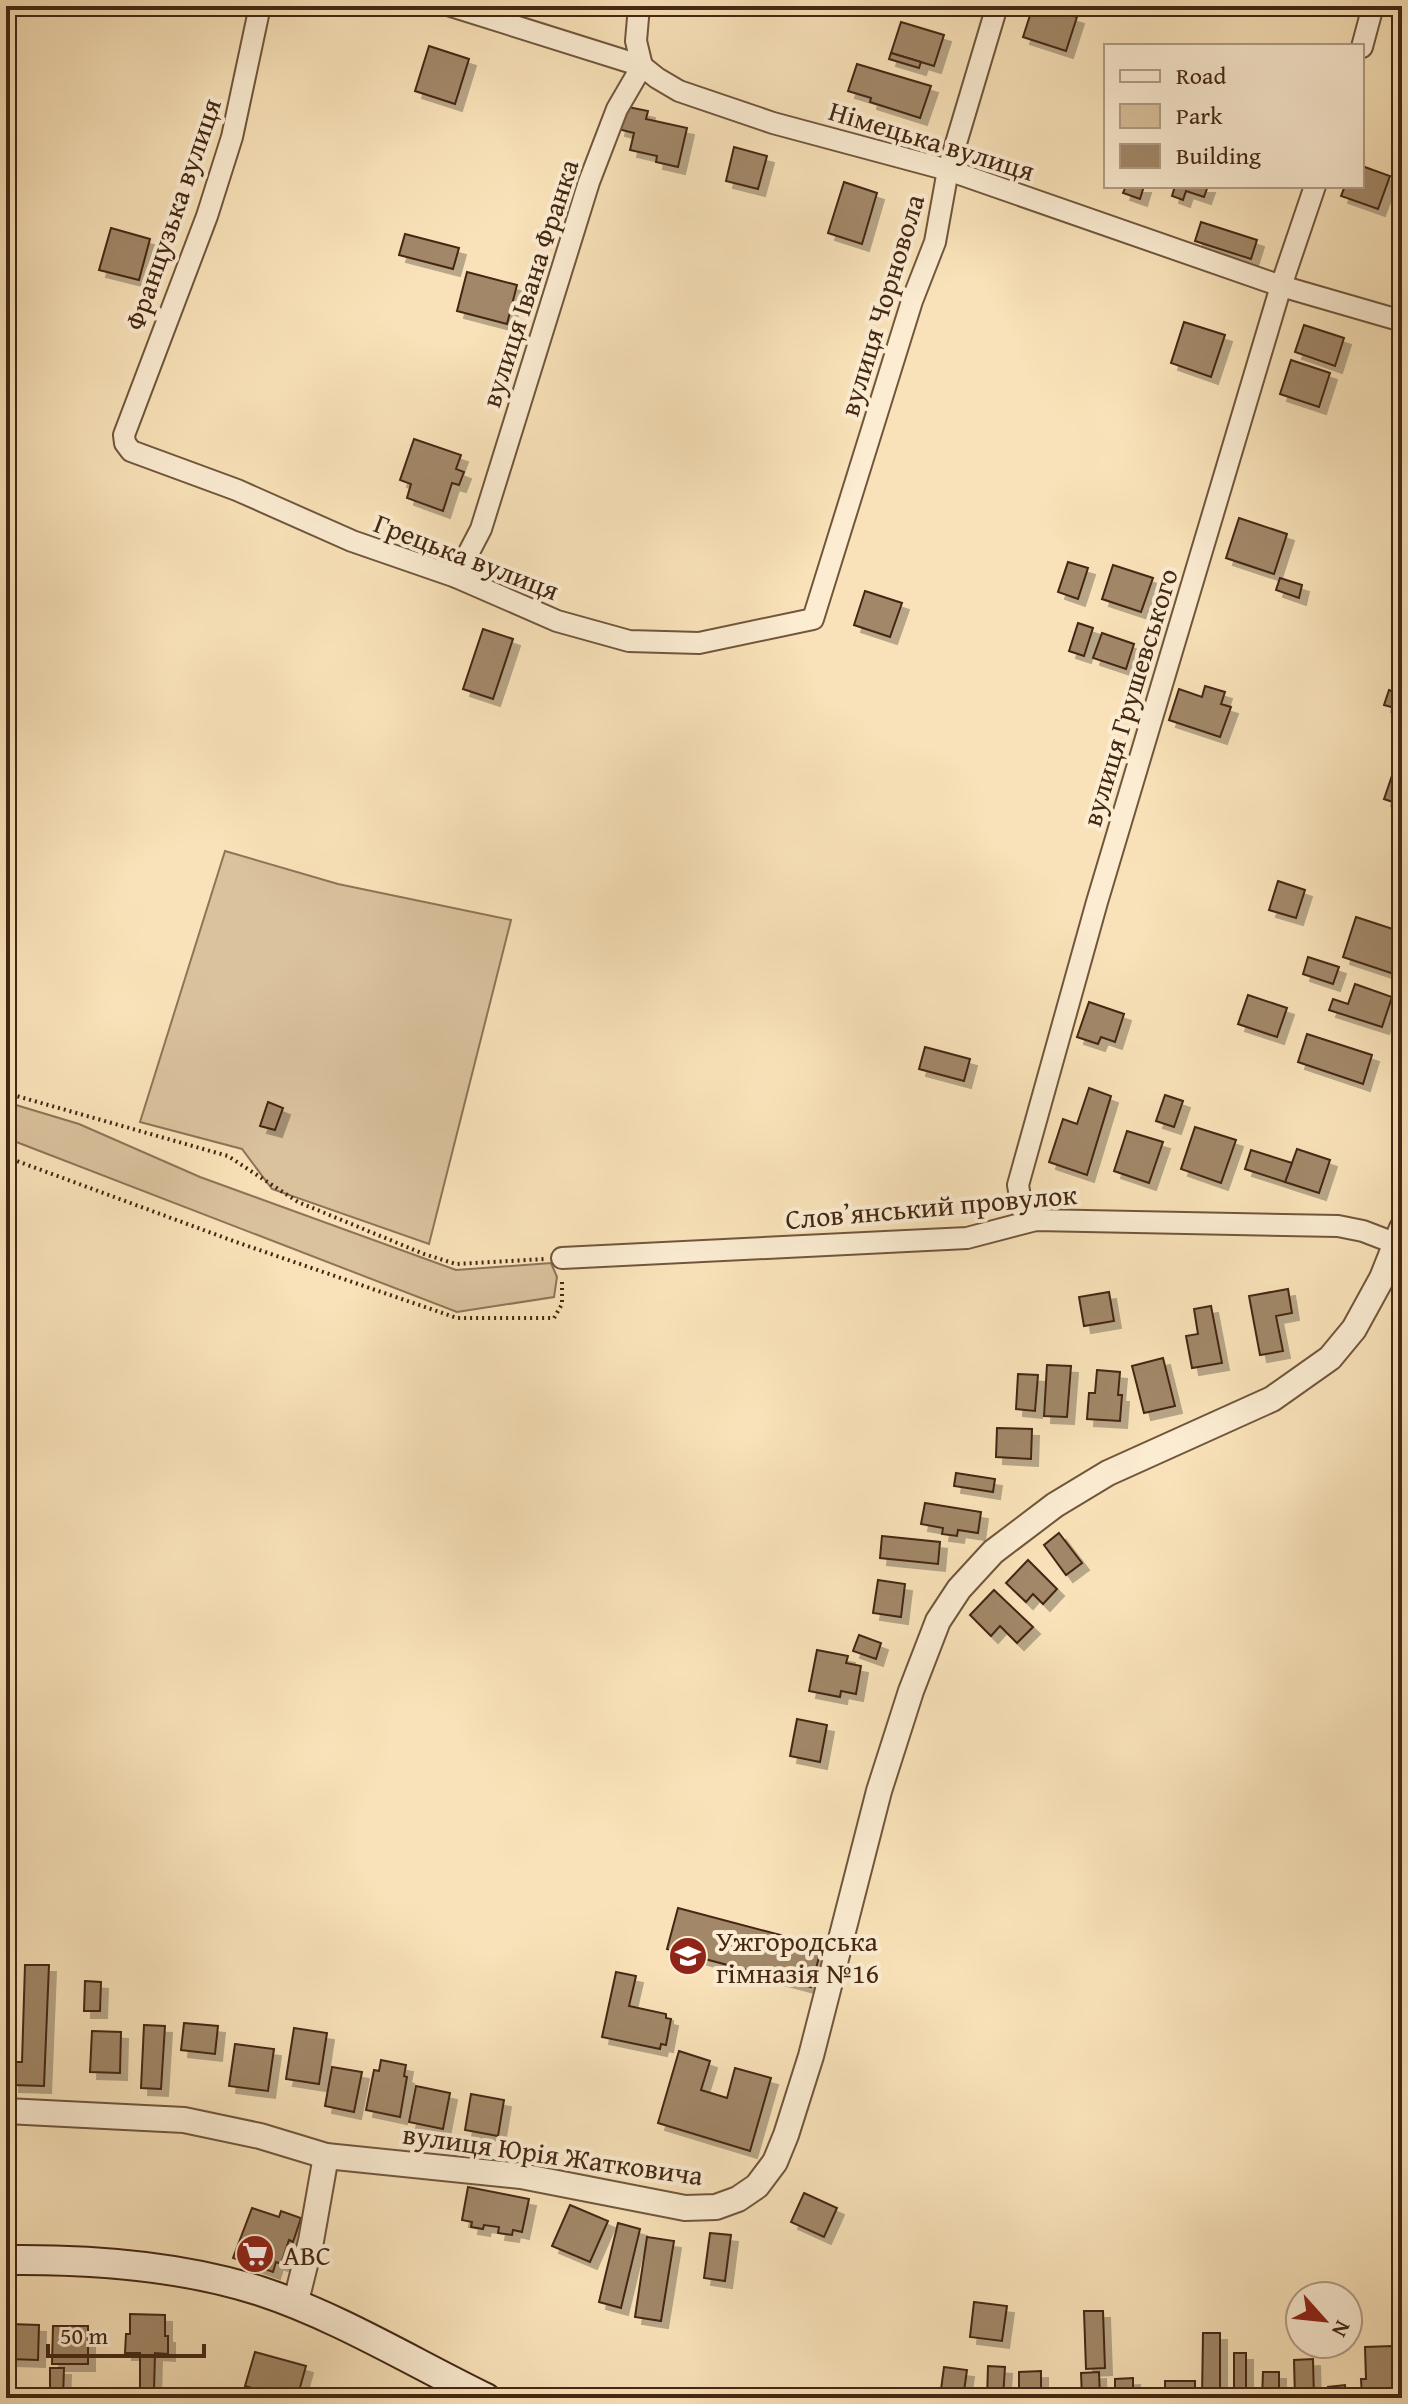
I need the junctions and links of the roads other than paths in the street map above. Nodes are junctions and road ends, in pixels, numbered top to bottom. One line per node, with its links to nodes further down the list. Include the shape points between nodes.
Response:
1 (260, 6): 12 (street, Французька вулиця, via 232,137 207,216)
2 (451, 6): 7 (street, Німецька вулиця)
3 (639, 6): 7 (street, via 636,41)
4 (997, 6): 8 (street, вулиця Чорновола)
5 (1373, 6): 6 (street)
6 (1363, 44)
7 (642, 66): 8 (street, Німецька вулиця, via 679,91 773,123); 13 (street, вулиця Івана Франка, via 617,109 589,182 481,529)
8 (948, 170): 10 (street, Німецька вулиця); 14 (street, вулиця Чорновола, via 935,242)
9 (1314, 188): 10 (street, вулиця Грушевського)
10 (1281, 286): 11 (street, Німецька вулиця); 15 (street, вулиця Грушевського, via 1018,1185 1022,1209)
11 (1402, 321)
12 (124, 435): 13 (street, Грецька вулиця, via 131,451 352,541)
13 (456, 577): 14 (street, Грецька вулиця, via 557,621 629,641 699,643)
14 (813, 619)
15 (1036, 1220): 16 (street, Словʼянський провулок, via 1338,1226); 17 (street, Словʼянський провулок, via 967,1238)
16 (1400, 1239): 19 (street, вулиця Юрія Жатковича, via 1354,1329 1330,1358 1272,1399 1108,1473 1055,1505 993,1552 959,1589 938,1621 911,1691 879,1791 811,2056 775,2162 757,2186 716,2207 685,2208 521,2176)
17 (562, 1258)
18 (6, 2111): 19 (street, вулиця Юрія Жатковича, via 184,2120)
19 (326, 2156): 21 (street)
20 (6, 2260): 21 (main road, via 163,2270 231,2283)
21 (295, 2305): 22 (main road)
22 (486, 2398)

